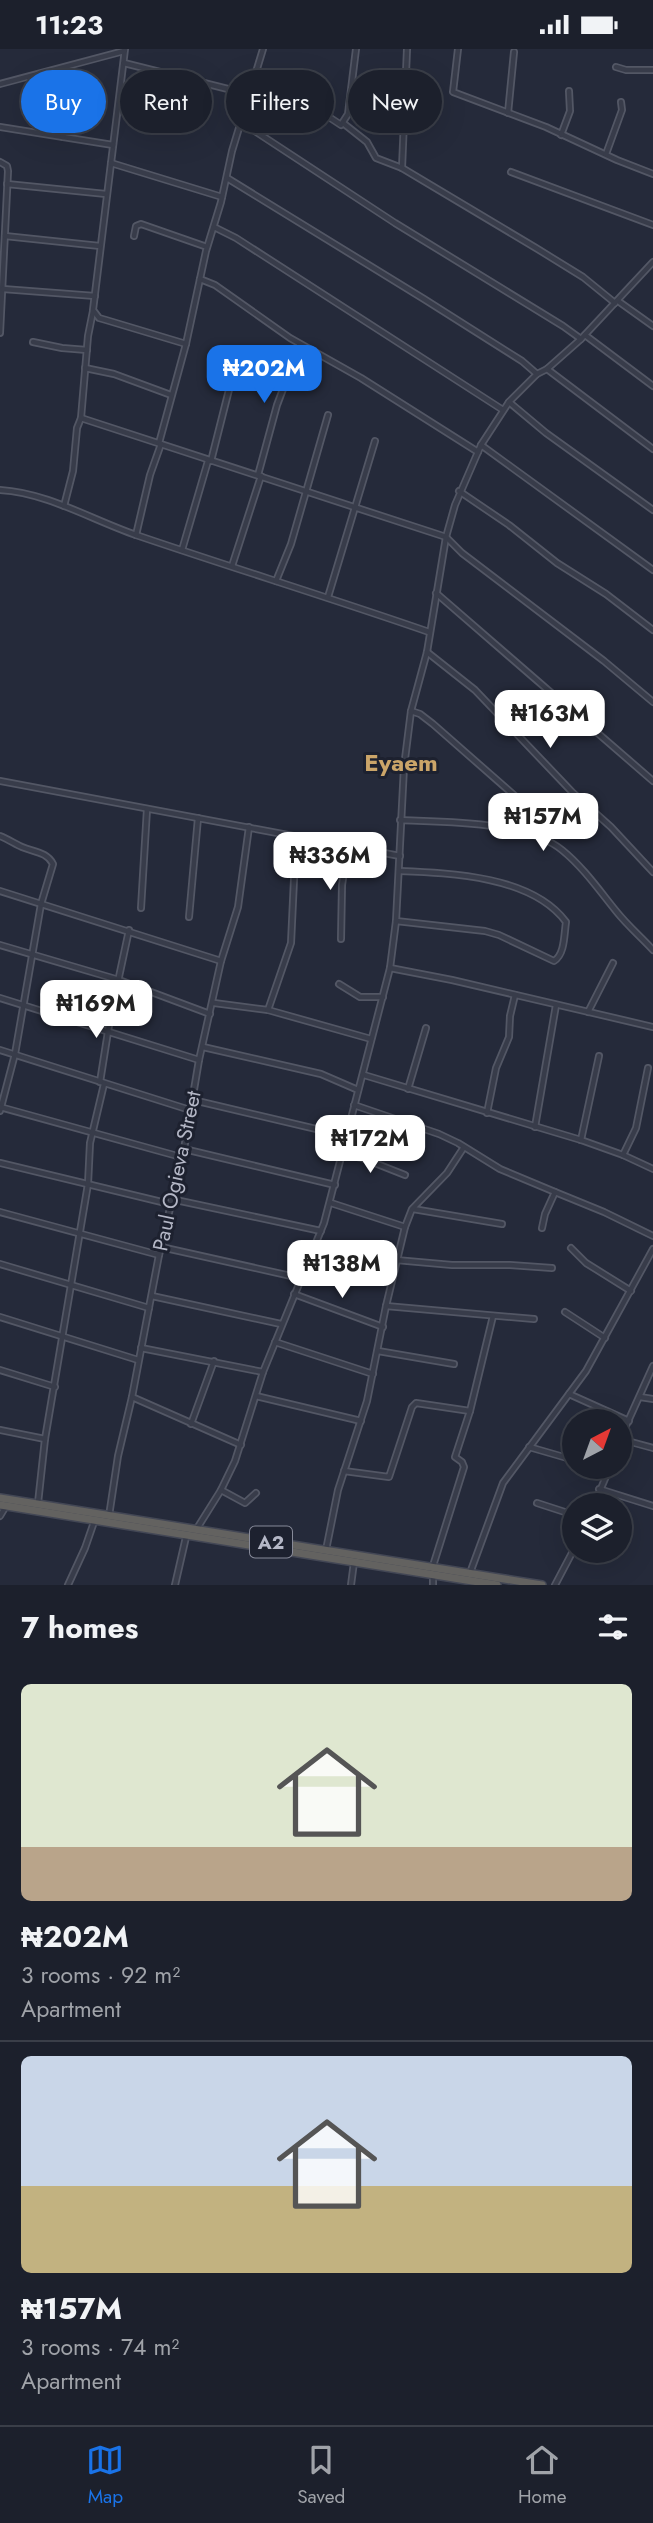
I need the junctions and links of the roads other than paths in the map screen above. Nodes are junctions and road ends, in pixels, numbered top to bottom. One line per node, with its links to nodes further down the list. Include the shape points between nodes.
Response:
1 (263, 49): 9 (street)
2 (356, 49): 17 (street)
3 (407, 49): 28 (street)
4 (457, 49): 15 (street, via 453,92)
5 (125, 50): 7 (street); 11 (street)
6 (514, 53): 15 (street)
7 (124, 63): 12 (street); 24 (street)
8 (616, 67): 10 (street)
9 (258, 70)
10 (653, 70)
11 (0, 84)
12 (226, 88)
13 (569, 91): 22 (street, via 570,111)
14 (621, 102): 25 (street)
15 (508, 113): 22 (street)
16 (334, 121): 17 (street)
17 (344, 123): 28 (street, via 367,142 376,158)
18 (0, 127): 23 (street)
19 (64, 133): 23 (street)
20 (238, 133): 31 (street)
21 (258, 133): 51 (street, via 394,223)
22 (561, 135): 25 (street)
23 (63, 137): 24 (street)
24 (113, 145): 27 (street)
25 (606, 154): 30 (street)
26 (0, 162): 32 (street, via 8,171)
27 (111, 163): 33 (street); 34 (street)
28 (402, 168): 46 (street)
29 (511, 172): 35 (street)
30 (653, 174)
31 (227, 178): 34 (street); 59 (street)
32 (7, 184): 33 (street); 37 (street)
33 (106, 194): 39 (street)
34 (222, 197): 36 (street)
35 (653, 225)
36 (214, 227): 40 (street); 63 (street)
37 (5, 236): 39 (street); 42 (street)
38 (134, 236): 40 (street, via 141,224)
39 (100, 246): 45 (street)
40 (207, 247): 43 (street)
41 (653, 262): 46 (street)
42 (2, 263): 44 (street)
43 (200, 279): 53 (street); 54 (street)
44 (3, 289): 45 (street); 48 (street)
45 (95, 296): 47 (street)
46 (617, 302): 49 (street); 51 (street)
47 (93, 310): 53 (street, via 99,318); 55 (street)
48 (0, 320): 50 (street)
49 (653, 326)
50 (0, 333)
51 (583, 337): 58 (street); 60 (street)
52 (33, 342): 55 (street)
53 (186, 344): 61 (street)
54 (300, 344): 70 (street); 72 (street)
55 (87, 350): 57 (street)
56 (236, 362): 71 (street)
57 (85, 368): 61 (street); 65 (street)
58 (547, 369): 59 (street); 69 (street)
59 (537, 374): 62 (street)
60 (653, 386)
61 (171, 395): 67 (street)
62 (509, 402): 63 (street); 78 (street)
63 (503, 409): 68 (street)
64 (328, 415): 75 (street)
65 (81, 418): 67 (street); 76 (street)
66 (375, 441): 77 (street)
67 (160, 443): 71 (street); 79 (street)
68 (481, 445): 70 (street); 83 (street)
69 (653, 449)
70 (478, 452): 74 (street)
71 (209, 461): 72 (street); 81 (street)
72 (259, 476): 75 (street); 82 (street)
73 (0, 490): 76 (street, via 20,491)
74 (459, 491): 80 (street); 87 (street)
75 (307, 492): 77 (street); 84 (street)
76 (64, 506): 79 (street)
77 (355, 507): 80 (street); 86 (street)
78 (653, 510)
79 (136, 534): 81 (street)
80 (446, 537): 85 (street); 90 (street)
81 (183, 550): 82 (street)
82 (232, 566): 84 (street)
83 (653, 570)
84 (276, 581): 86 (street)
85 (436, 593): 88 (street); 93 (street)
86 (328, 597): 88 (street)
87 (653, 630)
88 (429, 632): 89 (street)
89 (427, 652): 91 (street); 104 (street, via 475,690)
90 (653, 702)
91 (411, 711): 95 (street, via 433,724); 97 (street)
92 (0, 781): 94 (street)
93 (653, 781)
94 (147, 809): 96 (street); 107 (street)
95 (531, 810)
96 (198, 818): 98 (street); 108 (street)
97 (400, 820): 102 (street); 113 (street, via 479,824 555,845 601,889)
98 (250, 827): 100 (street); 115 (street, Paul Ogieva Street, via 238,907)
99 (0, 836): 106 (street, via 52,861)
100 (296, 837): 101 (street); 126 (street, via 291,943)
101 (348, 847): 102 (street); 111 (street)
102 (400, 856): 103 (street)
103 (399, 871): 109 (street); 109 (street, via 490,879 541,900 566,922 561,953 554,961 485,931)
104 (653, 871)
105 (0, 891): 106 (street)
106 (41, 904): 110 (street); 114 (street)
107 (141, 908)
108 (189, 917)
109 (397, 921): 117 (street)
110 (129, 930): 115 (street); 118 (street)
111 (341, 939)
112 (0, 945): 114 (street)
113 (653, 950)
114 (34, 954): 118 (street); 125 (street)
115 (221, 961): 123 (street, Paul Ogieva Street)
116 (613, 963): 127 (street)
117 (390, 968): 120 (street); 121 (street)
118 (119, 980): 128 (street); 131 (street)
119 (339, 984): 121 (street, via 360,997)
120 (515, 996): 124 (street); 147 (street, via 509,1037 496,1068)
121 (383, 997): 132 (street)
122 (0, 998): 125 (street)
123 (214, 1003): 126 (street); 128 (street, Paul Ogieva Street)
124 (556, 1005): 127 (street); 148 (street)
125 (24, 1006): 131 (street); 135 (street)
126 (268, 1010): 132 (street)
127 (588, 1012): 129 (street)
128 (210, 1014): 133 (street, Paul Ogieva Street)
129 (653, 1027)
130 (426, 1028): 141 (street)
131 (108, 1030): 137 (street); 140 (street)
132 (371, 1039): 139 (street)
133 (203, 1047): 137 (street, Paul Ogieva Street); 142 (street, via 321,1074)
134 (0, 1050): 135 (street)
135 (15, 1054): 140 (street); 145 (street)
136 (599, 1056): 151 (street)
137 (199, 1060): 143 (street, Paul Ogieva Street)
138 (648, 1068): 155 (street, via 636,1128)
139 (364, 1075): 141 (street); 142 (street)
140 (102, 1083): 146 (street); 149 (street)
141 (408, 1089): 147 (street)
142 (358, 1090): 144 (street)
143 (193, 1100): 146 (street, Paul Ogieva Street); 150 (street)
144 (354, 1105): 150 (street); 152 (street)
145 (0, 1108): 149 (street)
146 (190, 1110): 153 (street, Paul Ogieva Street)
147 (487, 1113): 148 (street)
148 (535, 1127): 151 (street)
149 (93, 1133): 156 (street); 160 (street)
150 (346, 1136): 154 (street)
151 (581, 1140): 155 (street)
152 (464, 1147): 162 (street, via 500,1169); 165 (street, via 447,1173)
153 (184, 1149): 156 (street, Paul Ogieva Street); 161 (street)
154 (343, 1154): 159 (street); 161 (street)
155 (624, 1155): 158 (street)
156 (181, 1157): 163 (street, Paul Ogieva Street)
157 (0, 1163): 160 (street)
158 (653, 1169)
159 (405, 1175)
160 (88, 1184): 163 (street); 171 (street)
161 (335, 1185): 164 (street)
162 (555, 1192): 169 (street); 172 (street)
163 (171, 1201): 170 (street); 173 (street, Paul Ogieva Street)
164 (331, 1203): 168 (street); 170 (street)
165 (412, 1209): 167 (street); 168 (street)
166 (0, 1213): 171 (street)
167 (502, 1224)
168 (405, 1227): 178 (street)
169 (542, 1228)
170 (321, 1231): 176 (street)
171 (78, 1233): 177 (street); 183 (street)
172 (653, 1236)
173 (160, 1247): 177 (street, Paul Ogieva Street); 182 (street)
174 (571, 1248): 184 (street)
175 (653, 1249): 184 (street)
176 (311, 1254): 181 (street); 182 (street)
177 (159, 1255): 186 (street, Paul Ogieva Street)
178 (397, 1260): 180 (street); 181 (street)
179 (0, 1264): 183 (street)
180 (552, 1268)
181 (393, 1276): 187 (street)
182 (300, 1278): 185 (street)
183 (69, 1284): 188 (street); 195 (street)
184 (631, 1291): 196 (street)
185 (294, 1294): 193 (street); 194 (street)
186 (152, 1296): 188 (street, Paul Ogieva Street); 193 (street)
187 (386, 1306): 190 (street); 194 (street)
188 (149, 1308): 198 (street, Paul Ogieva Street)
189 (565, 1312): 196 (street)
190 (493, 1316): 192 (street); 214 (street)
191 (0, 1318): 195 (street)
192 (534, 1319)
193 (281, 1324): 197 (street)
194 (383, 1327): 199 (street)
195 (63, 1337): 200 (street); 207 (street)
196 (605, 1338): 208 (street)
197 (275, 1342): 205 (street); 206 (street)
198 (141, 1348): 200 (street, Paul Ogieva Street); 201 (street)
199 (378, 1351): 202 (street); 206 (street)
200 (138, 1360): 210 (street, Paul Ogieva Street)
201 (214, 1361): 205 (street); 217 (street)
202 (454, 1364)
203 (653, 1367): 211 (street)
204 (0, 1370): 207 (street)
205 (263, 1372): 209 (street)
206 (373, 1374): 216 (street)
207 (55, 1387): 219 (street)
208 (569, 1394): 213 (street); 222 (street)
209 (256, 1396): 216 (street); 221 (street)
210 (132, 1397): 217 (street); 238 (street, Paul Ogieva Street)
211 (640, 1397): 212 (street); 215 (street)
212 (653, 1399)
213 (602, 1409)
214 (470, 1411): 225 (street, via 416,1403 389,1477); 246 (street, via 455,1457 464,1467)
215 (632, 1414)
216 (361, 1421): 225 (street)
217 (191, 1424): 221 (street)
218 (0, 1430): 219 (street)
219 (45, 1439): 232 (street)
220 (632, 1442): 223 (street)
221 (241, 1445): 228 (street)
222 (529, 1447): 224 (street); 245 (street, via 503,1483)
223 (653, 1448)
224 (562, 1457)
225 (344, 1471): 242 (street)
226 (604, 1479): 227 (street)
227 (599, 1489): 230 (street); 235 (street)
228 (221, 1490): 229 (street, via 245,1503); 240 (street)
229 (256, 1493)
230 (598, 1493)
231 (0, 1498): 232 (highway, A2)
232 (38, 1503): 238 (highway, A2)
233 (537, 1503): 236 (street)
234 (3, 1506): 237 (street); 239 (highway, A2)
235 (653, 1506)
236 (562, 1511)
237 (0, 1515)
238 (109, 1517): 240 (highway, A2)
239 (94, 1522): 241 (highway, A2); 247 (street)
240 (195, 1531): 242 (highway, A2)
241 (186, 1537): 243 (highway, A2); 248 (street)
242 (326, 1550): 246 (highway, A2)
243 (354, 1562): 246 (highway, A2); 249 (street)
244 (567, 1563): 252 (street)
245 (470, 1573): 246 (highway, A2); 251 (highway, A2)
246 (433, 1577): 250 (highway, A2)
247 (68, 1585)
248 (175, 1585)
249 (351, 1585)
250 (495, 1585)
251 (542, 1585)
252 (555, 1585)

